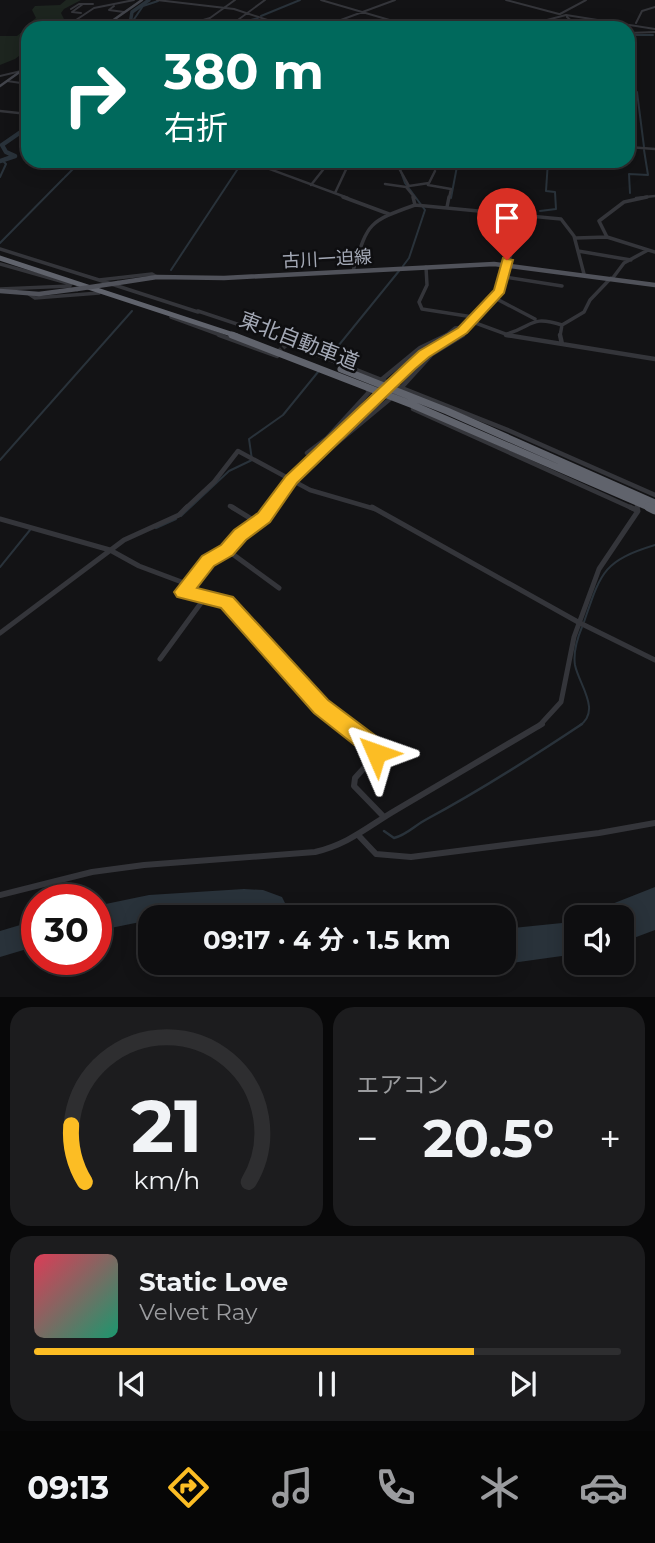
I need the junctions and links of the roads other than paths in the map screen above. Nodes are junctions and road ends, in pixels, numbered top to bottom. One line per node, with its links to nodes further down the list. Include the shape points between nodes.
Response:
1 (92, 0): 12 (street)
2 (134, 0): 13 (street)
3 (142, 0): 21 (street)
4 (157, 0): 15 (street)
5 (235, 0): 15 (street)
6 (265, 0): 23 (street)
7 (321, 0): 20 (street)
8 (396, 0): 20 (street)
9 (506, 0): 24 (street)
10 (586, 0): 24 (street)
11 (83, 4): 12 (street); 17 (street); 18 (street)
12 (95, 4): 13 (street); 19 (street)
13 (114, 5): 21 (street, via 109,10)
14 (655, 7): 35 (street, via 644,8)
15 (224, 8): 23 (street); 27 (street)
16 (66, 9): 17 (street)
17 (71, 9): 18 (street)
18 (76, 9): 19 (street); 22 (street, via 72,12)
19 (85, 10): 22 (street)
20 (360, 11): 30 (street); 31 (street)
21 (124, 12): 26 (street)
22 (82, 13): 25 (street)
23 (246, 13): 28 (street); 29 (street)
24 (562, 15): 32 (street); 33 (street); 34 (street)
25 (74, 21)
26 (112, 21)
27 (202, 21)
28 (236, 21)
29 (271, 21)
30 (336, 21)
31 (394, 21)
32 (543, 21)
33 (571, 21)
34 (607, 21)
35 (636, 23): 36 (street)
36 (654, 31): 37 (street)
37 (635, 33)
38 (20, 71): 39 (street); 40 (street)
39 (0, 76)
40 (3, 82): 41 (street)
41 (21, 83)
42 (0, 111): 43 (street)
43 (21, 113)
44 (635, 148): 45 (street)
45 (655, 149)
46 (270, 168): 53 (street)
47 (324, 168): 53 (street)
48 (347, 168): 55 (street)
49 (400, 168): 54 (street)
50 (435, 171): 52 (street)
51 (385, 184): 54 (street)
52 (428, 184): 54 (street); 58 (street, via 451,189)
53 (311, 185): 55 (street)
54 (407, 186): 57 (street)
55 (335, 193): 59 (street)
56 (655, 196): 61 (street, via 631,198 615,206 599,221)
57 (415, 205): 58 (street); 59 (street)
58 (447, 207): 60 (street)
59 (390, 214): 70 (street, via 365,233)
60 (517, 214): 62 (street, via 561,219); 68 (street)
61 (607, 237): 62 (street); 63 (street)
62 (576, 238): 64 (street)
63 (648, 250): 65 (street); 67 (street)
64 (579, 251): 67 (street); 71 (street)
65 (655, 251)
66 (0, 256): 75 (street); 78 (street); 105 (highway, 東北自動車道, via 161,304 318,360); 107 (highway, 東北自動車道, via 302,360 493,437)
67 (631, 260): 74 (street)
68 (506, 265): 69 (main road, 古川一迫線); 71 (main road, 古川一迫線); 73 (street)
69 (426, 267): 70 (main road, 古川一迫線); 84 (street, via 427,285 419,302 422,309)
70 (353, 271): 72 (main road, 古川一迫線)
71 (584, 274): 74 (main road, 古川一迫線)
72 (157, 277): 75 (street); 78 (main road, 古川一迫線, bridge)
73 (505, 277): 77 (street); 82 (street)
74 (612, 279): 76 (main road, 古川一迫線); 87 (street, via 583,312)
75 (99, 280): 83 (street)
76 (655, 285)
77 (562, 286)
78 (76, 287): 79 (street); 80 (street); 81 (main road, 古川一迫線)
79 (0, 290): 81 (main road, 古川一迫線)
80 (95, 291): 81 (street, via 36,298); 86 (street)
81 (29, 294)
82 (493, 298): 84 (street); 85 (street)
83 (198, 312): 89 (street); 89 (street)
84 (472, 319): 88 (street); 90 (street)
85 (536, 320): 87 (street); 90 (street)
86 (189, 323): 91 (street); 91 (street)
87 (562, 325): 92 (street)
88 (464, 327): 98 (street, via 420,348); 99 (street, via 464,334 432,354); 102 (street, bridge, via 424,354)
89 (262, 332): 95 (street)
90 (506, 334): 92 (street)
91 (238, 342): 97 (street)
92 (562, 344): 96 (street)
93 (286, 345): 95 (street)
94 (278, 353): 97 (street)
95 (317, 354): 98 (street)
96 (655, 359)
97 (306, 367): 100 (street)
98 (381, 380): 99 (street)
99 (401, 388): 104 (street)
100 (370, 391): 101 (street); 102 (street, via 307,453)
101 (390, 399): 102 (street); 115 (street, via 637,508 599,569)
102 (314, 458): 103 (street)
103 (291, 480): 109 (street); 111 (street, via 238,452 179,515 138,532); 115 (street, via 318,494 357,500)
104 (655, 495)
105 (655, 503)
106 (230, 506): 109 (street)
107 (655, 510)
108 (0, 519): 111 (street)
109 (258, 523): 110 (street)
110 (227, 550): 112 (street, via 208,561); 113 (street)
111 (112, 551): 112 (street); 116 (street)
112 (187, 584): 114 (street, via 183,592)
113 (279, 588)
114 (202, 596): 117 (street); 119 (street, via 226,602 321,707 374,747 374,756 355,778 354,786)
115 (578, 622): 118 (street); 119 (street, via 561,702 552,715)
116 (0, 633)
117 (160, 659)
118 (655, 660)
119 (383, 817): 121 (street)
120 (655, 822): 121 (street, via 411,857 376,854)
121 (359, 836): 122 (street, via 315,852 92,872)
122 (0, 895)

